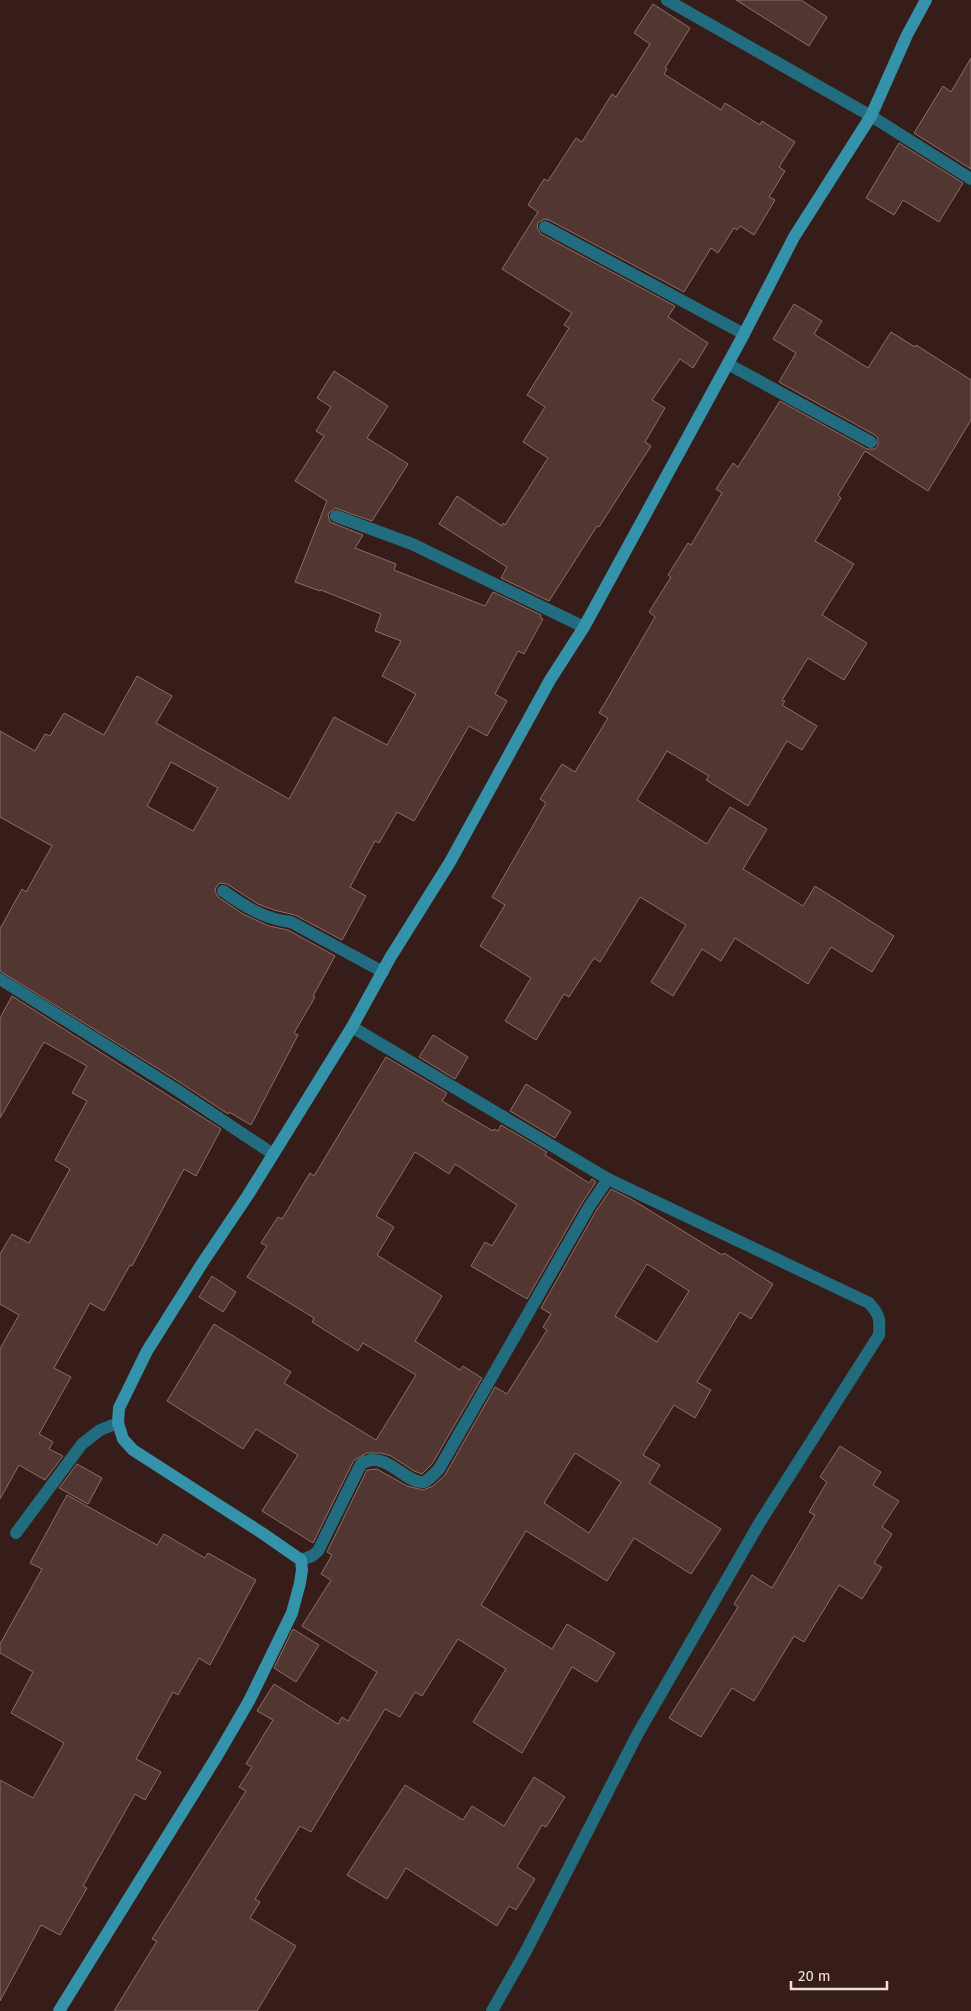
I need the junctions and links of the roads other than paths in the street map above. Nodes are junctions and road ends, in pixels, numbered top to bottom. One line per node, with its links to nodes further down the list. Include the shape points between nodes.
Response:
1 (668, 0): 3 (street)
2 (926, 0): 3 (street)
3 (871, 116): 4 (street); 6 (street, via 794,237)
4 (971, 179)
5 (545, 227): 6 (street)
6 (744, 334): 7 (street)
7 (728, 364): 8 (street); 10 (street)
8 (871, 442)
9 (336, 516): 10 (street, via 412,544)
10 (584, 627): 12 (street, via 550,680 450,862)
11 (223, 891): 12 (street, via 245,907 276,920 291,922)
12 (382, 972): 14 (street)
13 (0, 979): 15 (street)
14 (352, 1027): 15 (street); 16 (street)
15 (273, 1154): 17 (street, via 147,1351 123,1397)
16 (608, 1179): 19 (street, via 439,1468 421,1482 372,1459 361,1464 318,1551); 21 (street, via 869,1303 878,1313 879,1335 760,1522 637,1735)
17 (118, 1423): 18 (street, via 100,1430 82,1444); 19 (street, via 123,1439 132,1450)
18 (16, 1534)
19 (301, 1560): 20 (street, via 300,1583 292,1613 249,1700)
20 (58, 2011)
21 (492, 2011)

